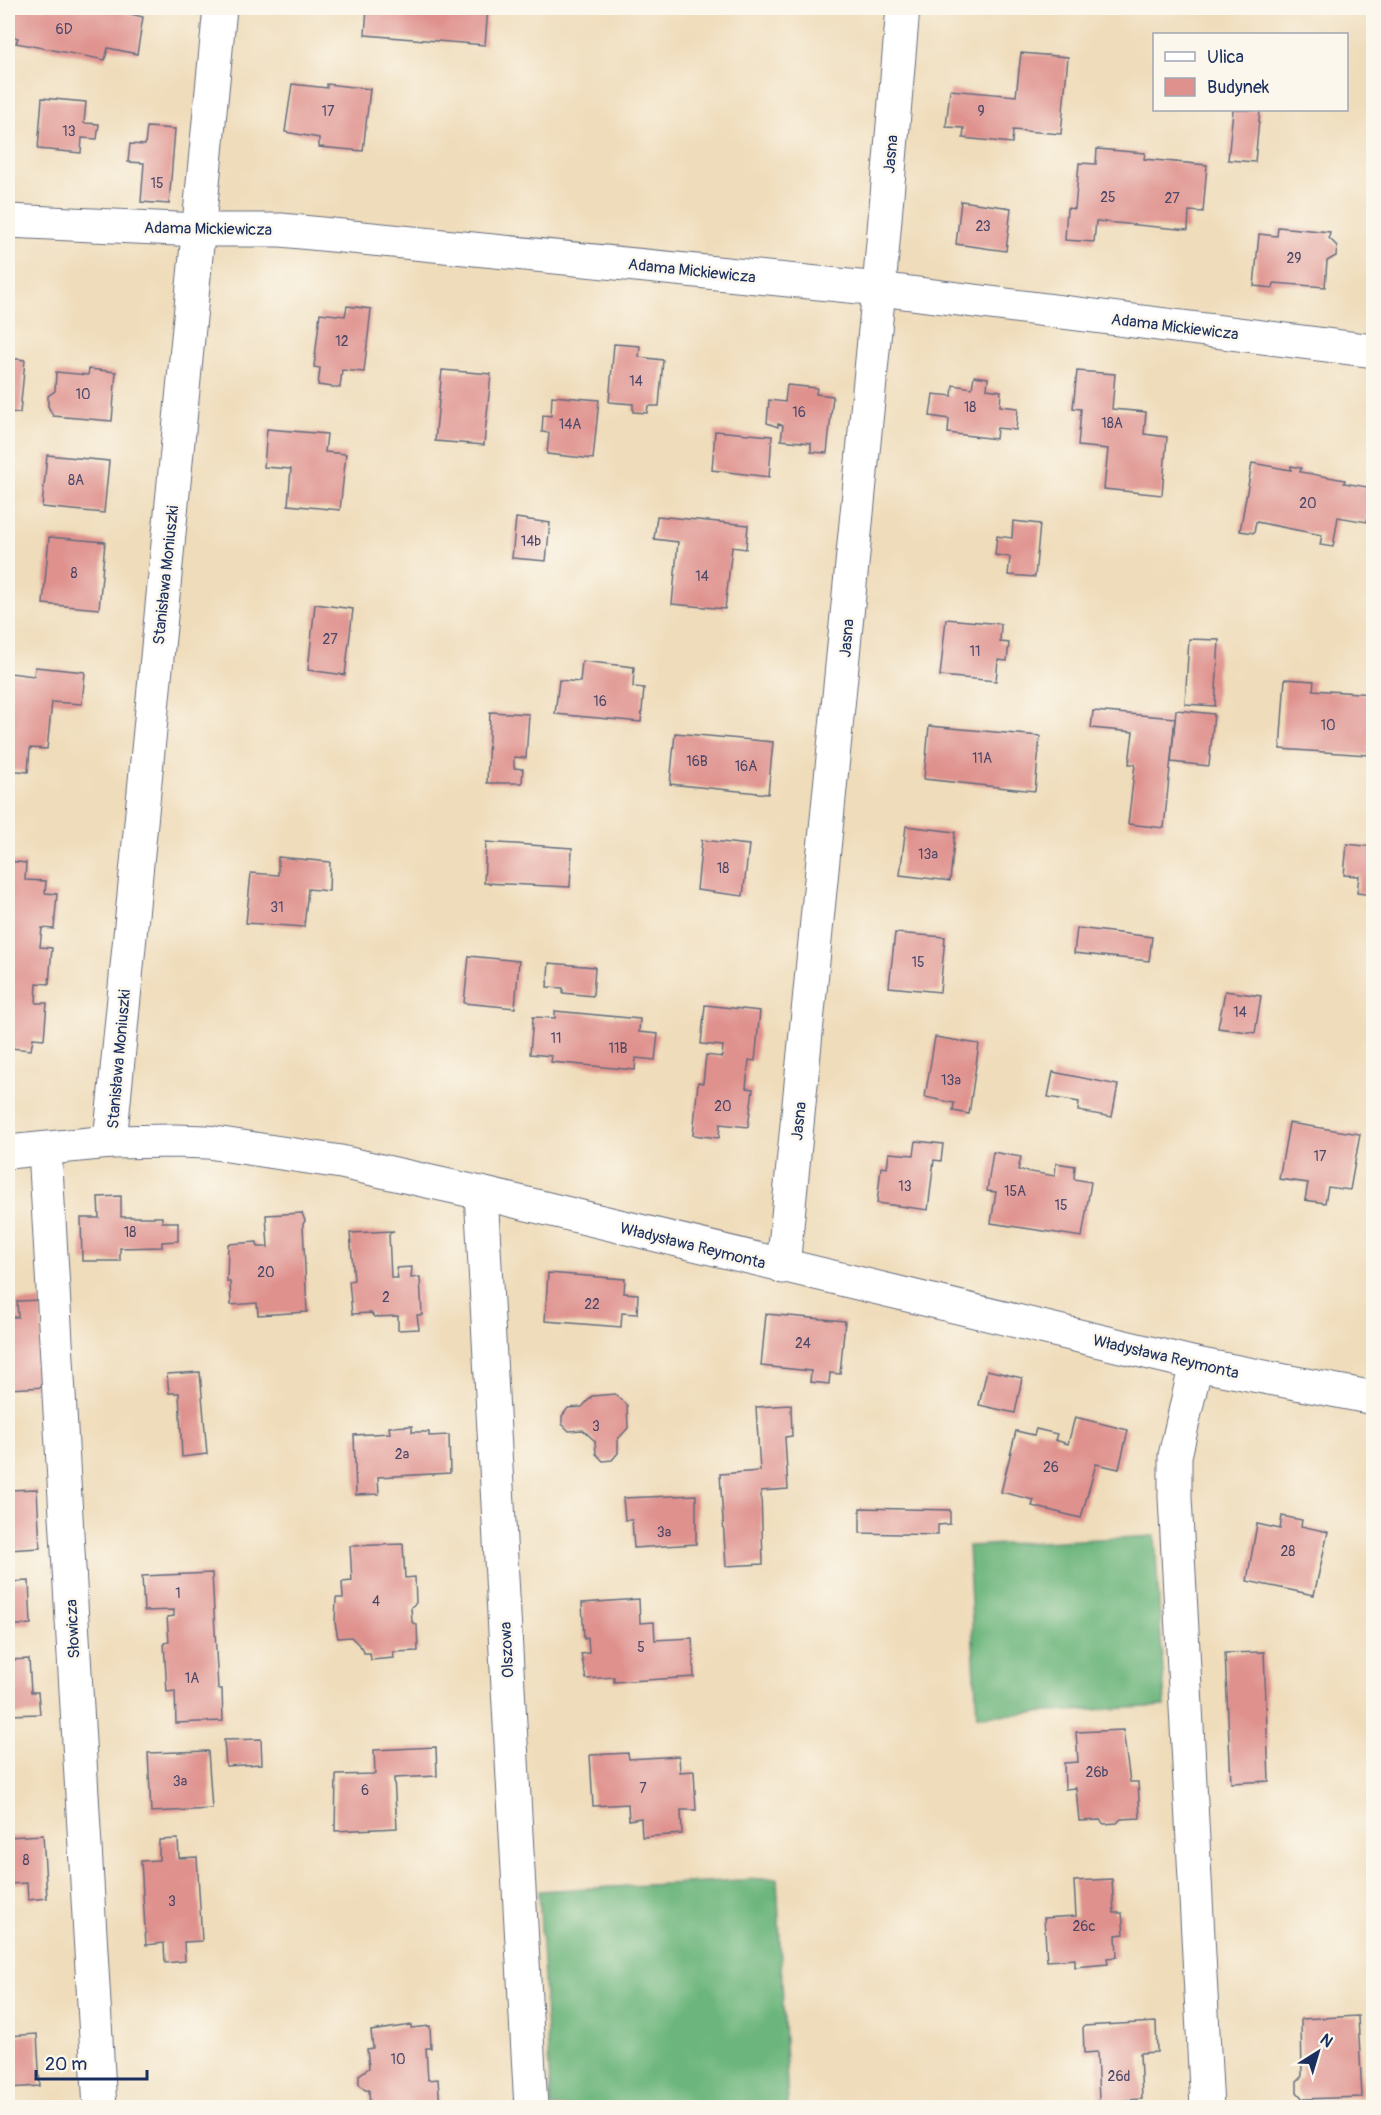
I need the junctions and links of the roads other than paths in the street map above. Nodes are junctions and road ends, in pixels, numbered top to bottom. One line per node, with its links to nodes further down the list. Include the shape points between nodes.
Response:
1 (220, 8): 4 (street, Stanisława Moniuszki)
2 (903, 8): 5 (street, Jasna)
3 (8, 221): 4 (street, Adama Mickiewicza)
4 (198, 230): 5 (street, Adama Mickiewicza, via 281,230); 7 (street, Stanisława Moniuszki)
5 (879, 289): 6 (street, Adama Mickiewicza); 11 (street, Jasna)
6 (1374, 351)
7 (110, 1142): 8 (street, Władysława Reymonta); 10 (street, Władysława Reymonta, via 208,1142 341,1162)
8 (45, 1149): 9 (street, Władysława Reymonta); 14 (street, Słowicza)
9 (8, 1152)
10 (481, 1193): 11 (street, Władysława Reymonta); 15 (street, Olszowa)
11 (783, 1267): 12 (street, Władysława Reymonta)
12 (1196, 1364): 13 (street, Władysława Reymonta); 16 (street, via 1175,1456 1175,1497)
13 (1374, 1398)
14 (100, 2108)
15 (531, 2108)
16 (1207, 2108)

